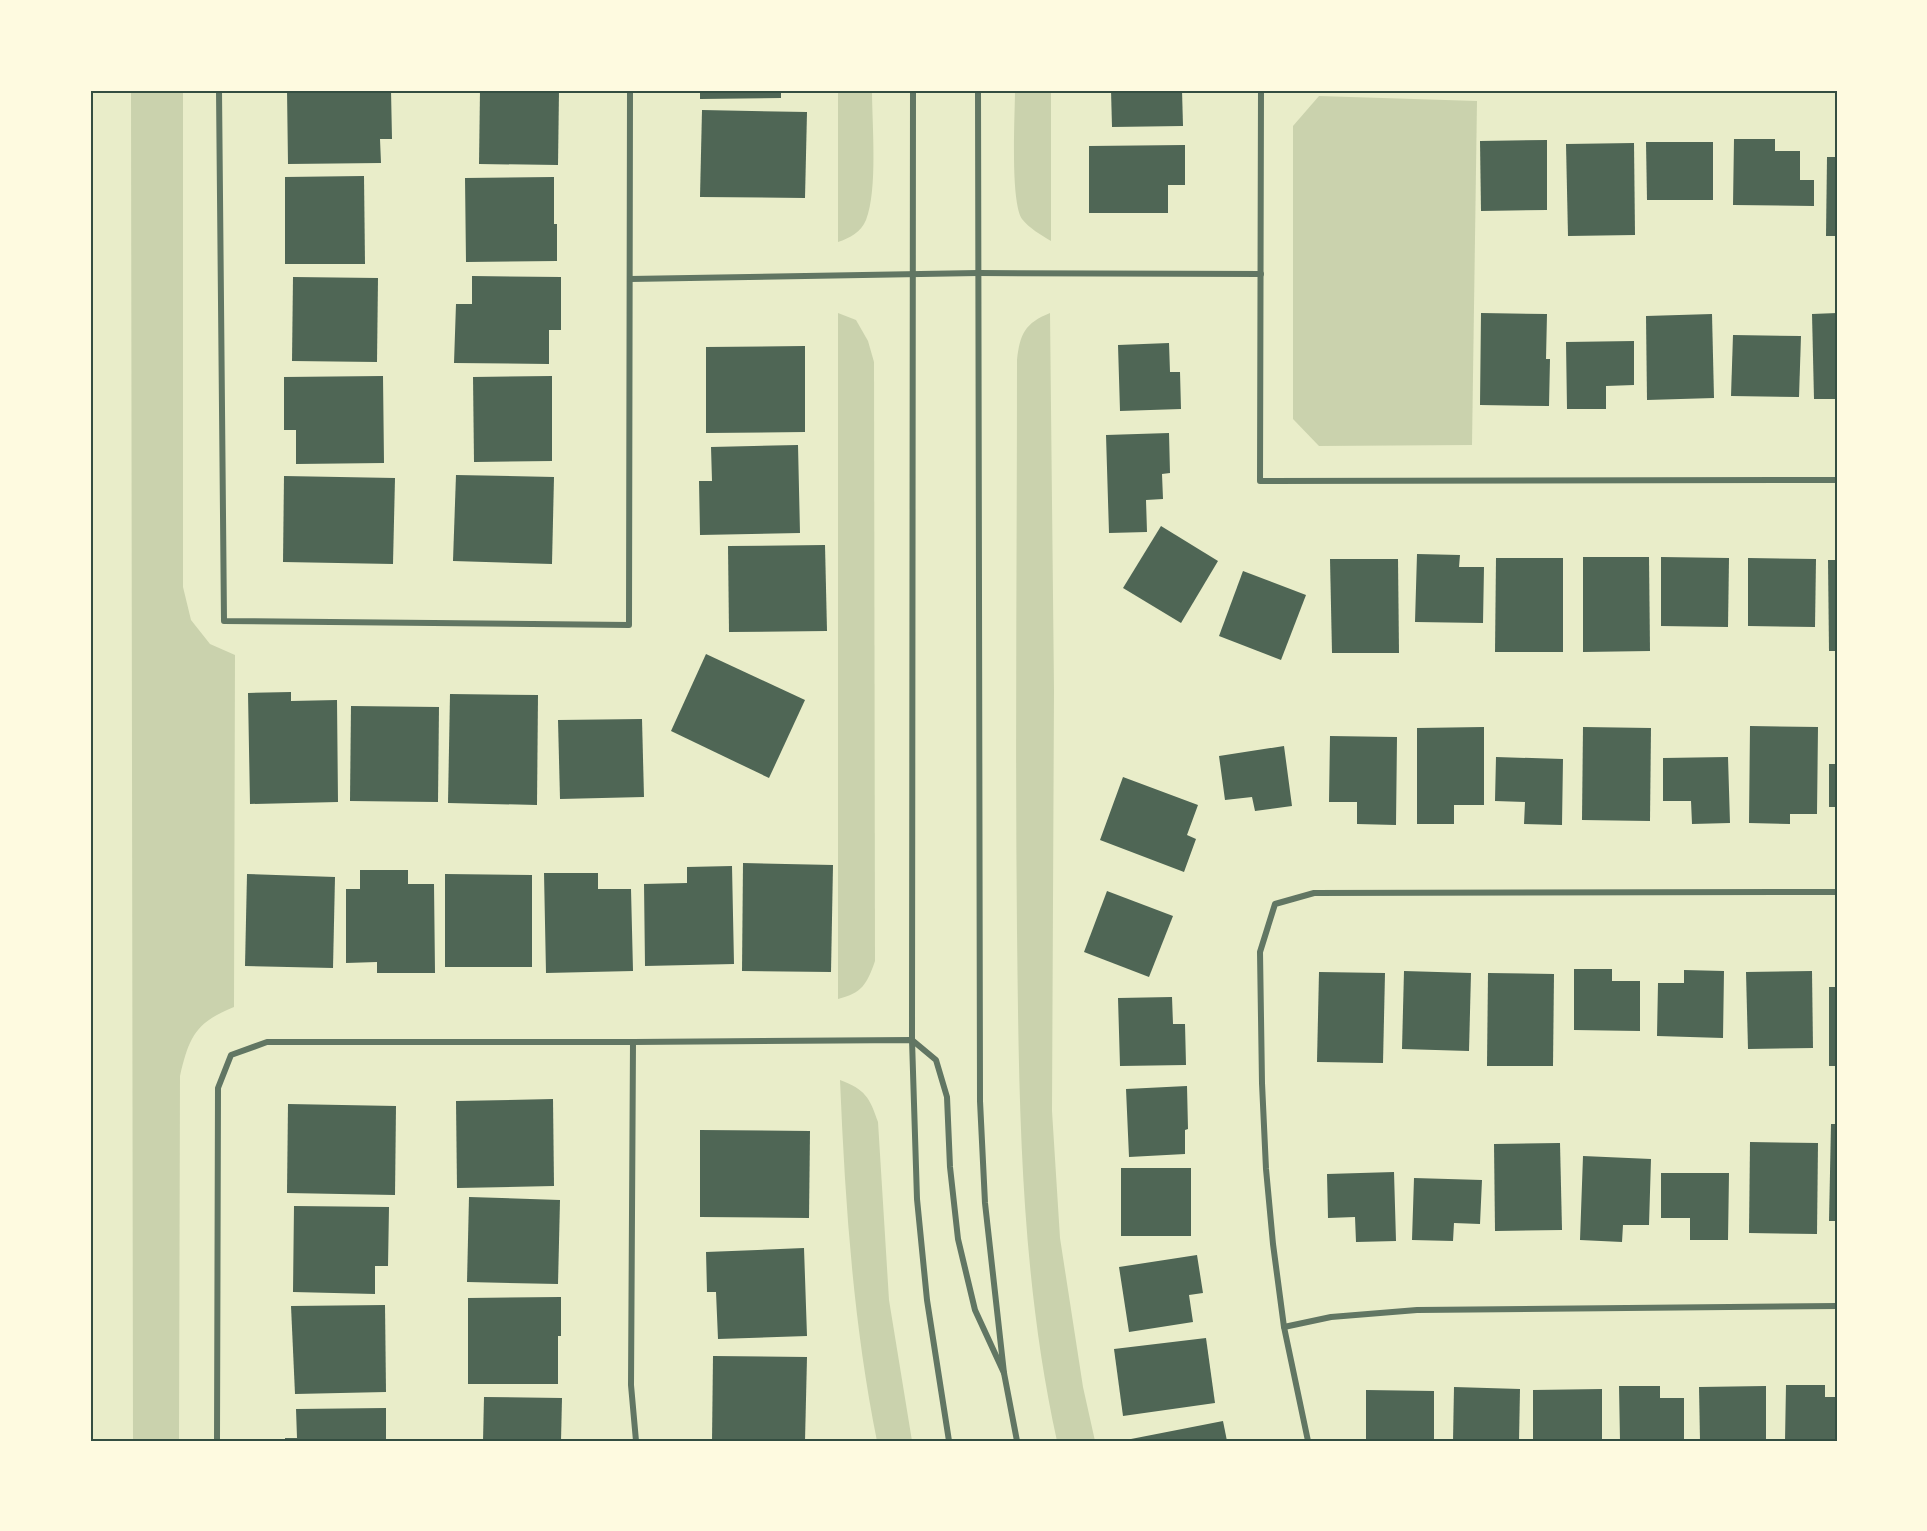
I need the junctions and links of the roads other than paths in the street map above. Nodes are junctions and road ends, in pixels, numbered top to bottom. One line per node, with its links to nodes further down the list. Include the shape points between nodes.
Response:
1 (219, 90): 9 (street, via 224,621 629,626)
2 (630, 90): 9 (street)
3 (913, 90): 7 (street)
4 (978, 90): 6 (street)
5 (1261, 90): 8 (street)
6 (978, 273): 7 (street); 8 (street); 16 (street, via 980,1101 985,1203)
7 (914, 274): 9 (street); 12 (street)
8 (1261, 274): 10 (street, via 1260,480)
9 (630, 279)
10 (1837, 480)
11 (1837, 892): 15 (street, via 1314,893 1275,904 1260,952 1262,1083 1266,1169)
12 (912, 1040): 13 (street); 16 (street, via 936,1060 947,1097 958,1239 975,1310); 19 (street, via 917,1199 927,1300)
13 (633, 1042): 17 (street, via 267,1042 231,1055 218,1088); 18 (street, via 632,1385)
14 (1837, 1306): 15 (street, via 1417,1310 1331,1317)
15 (1284, 1327): 21 (street)
16 (1004, 1373): 20 (street)
17 (217, 1441)
18 (636, 1441)
19 (949, 1441)
20 (1017, 1441)
21 (1308, 1441)

